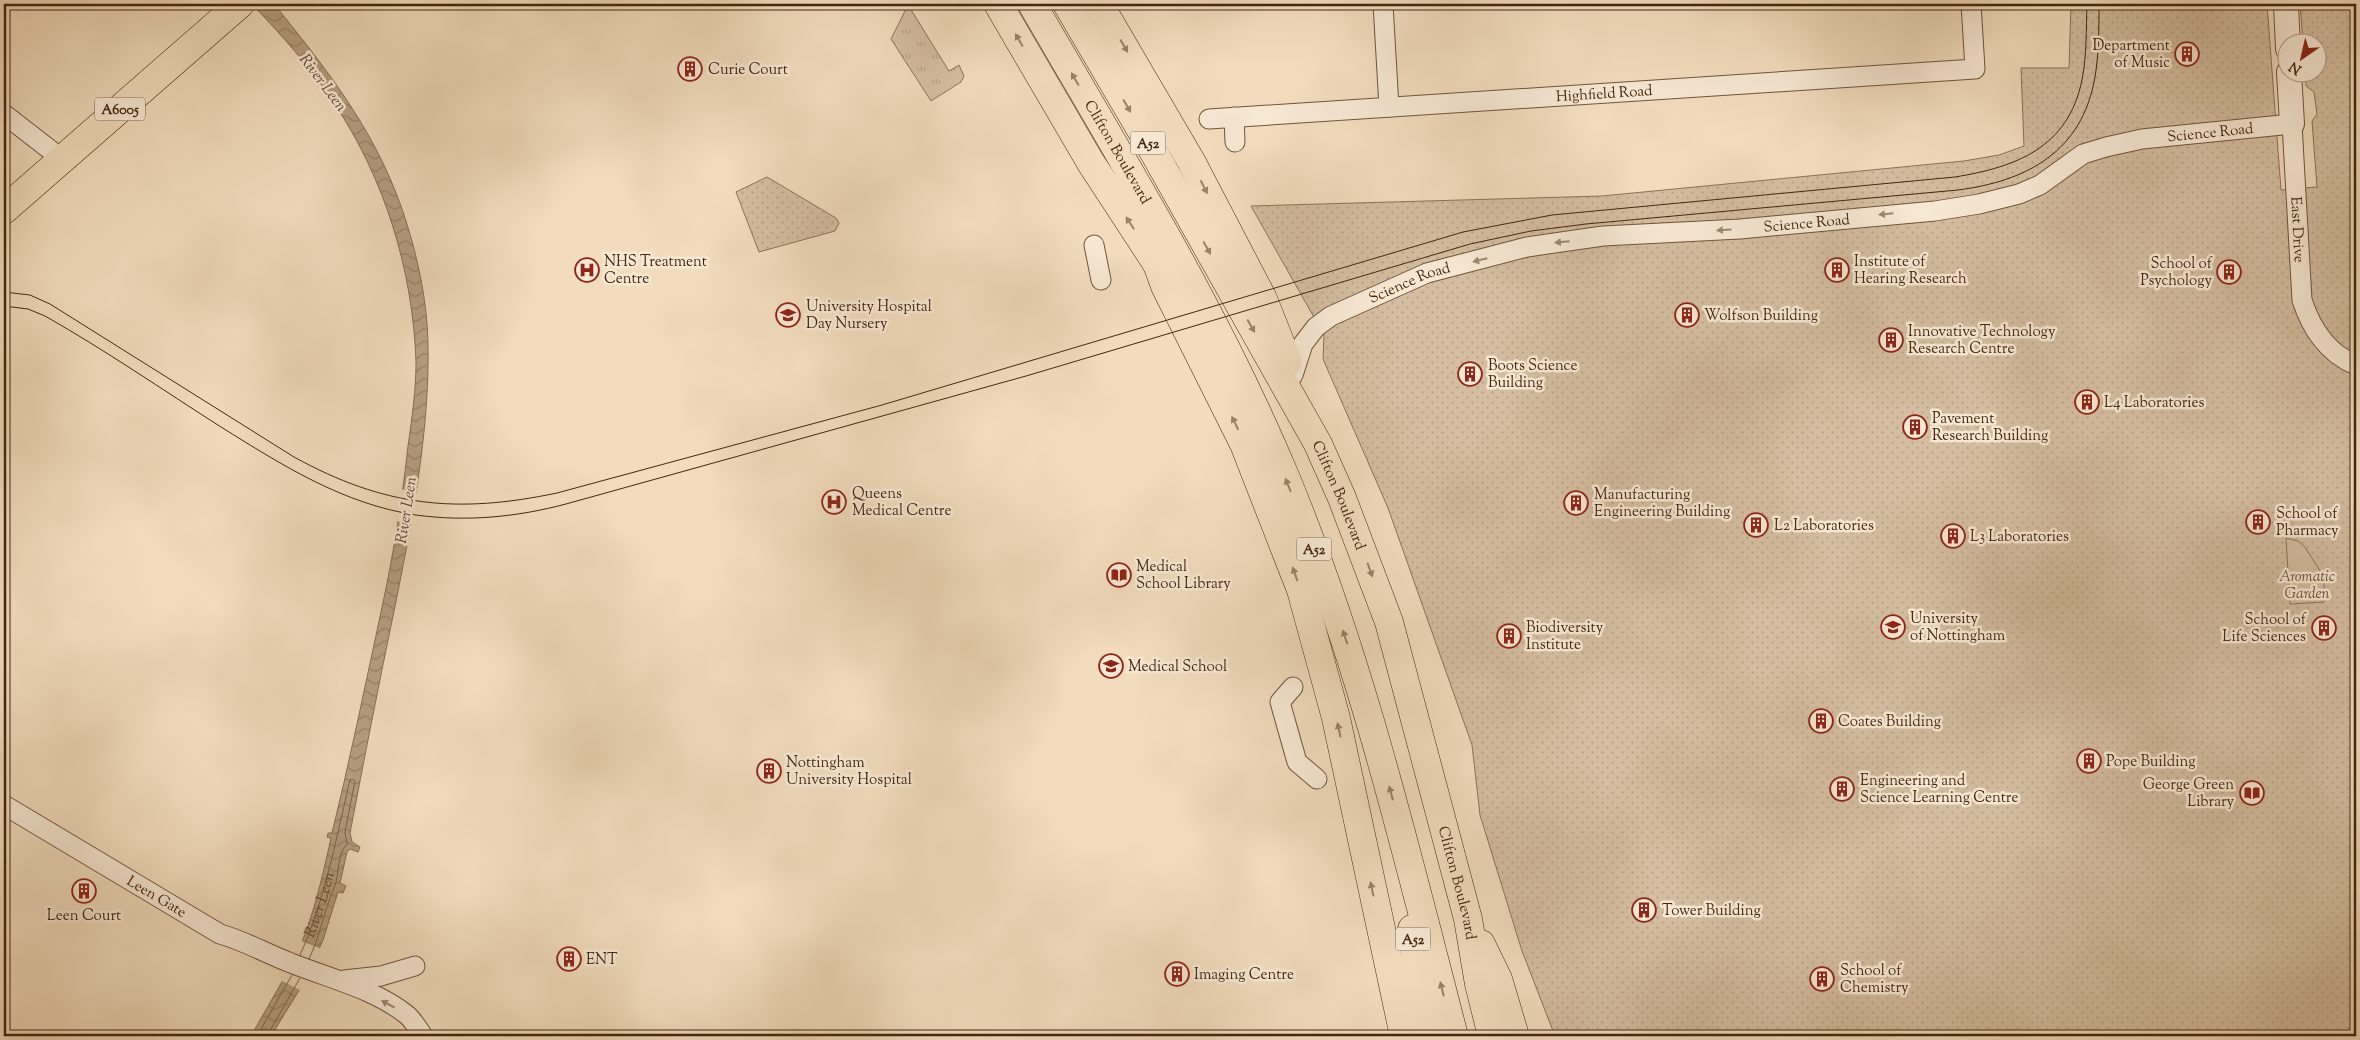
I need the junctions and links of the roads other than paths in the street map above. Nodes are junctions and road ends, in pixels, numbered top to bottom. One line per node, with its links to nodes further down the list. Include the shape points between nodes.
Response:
1 (998, 4): 20 (main road, one-way to 1, via 1091,163)
2 (1032, 4): 24 (main road, Clifton Boulevard / A52, one-way to 2, via 1186,273)
3 (1067, 4): 25 (main road, Clifton Boulevard / A52, one-way to 25)
4 (1099, 4): 23 (main road, one-way to 23, via 1191,161 1263,300)
5 (1383, 4): 11 (street)
6 (1971, 4): 11 (street, Highfield Road, via 1974,69)
7 (2286, 4): 9 (street)
8 (237, 6): 17 (main road, A6005)
9 (2287, 32)
10 (2289, 82): 15 (street, East Drive)
11 (1390, 107): 13 (street, Highfield Road)
12 (4, 114): 17 (street)
13 (1234, 117): 14 (street, Highfield Road); 16 (street)
14 (1209, 119)
15 (2292, 124): 22 (street, East Drive, via 2302,300 2309,320 2320,336 2333,351); 23 (street, Science Road, one-way to 23, via 2142,139 2106,147 2083,154 2040,185 1979,204 1740,229 1603,236 1544,243 1427,274 1347,307 1322,323 1303,344)
16 (1235, 142)
17 (62, 159): 18 (main road, A6005)
18 (4, 210)
19 (1094, 245): 21 (street)
20 (1157, 264): 24 (main road); 34 (main road, one-way to 20, via 1336,718 1301,590 1244,444)
21 (1101, 280)
22 (2356, 365)
23 (1293, 375): 25 (main road)
24 (1239, 378): 29 (main road, Clifton Boulevard / A52, one-way to 24, via 1361,685 1333,602 1284,473)
25 (1318, 444): 30 (main road, Clifton Boulevard / A52, one-way to 30, via 1389,622)
26 (1293, 687): 27 (street, via 1280,702 1297,762)
27 (1317, 779)
28 (4, 805): 32 (street, Leen Gate, via 220,934 314,972)
29 (1404, 840): 35 (main road, A52, via 1417,980); 36 (main road, Clifton Boulevard, one-way to 29)
30 (1468, 919): 37 (main road, Clifton Boulevard); 38 (main road, A52, via 1498,979)
31 (415, 966): 32 (street, via 381,976)
32 (344, 980): 33 (street, one-way to 32, via 408,1015)
33 (423, 1036)
34 (1404, 1036)
35 (1430, 1036)
36 (1454, 1036)
37 (1492, 1036)
38 (1515, 1036)

